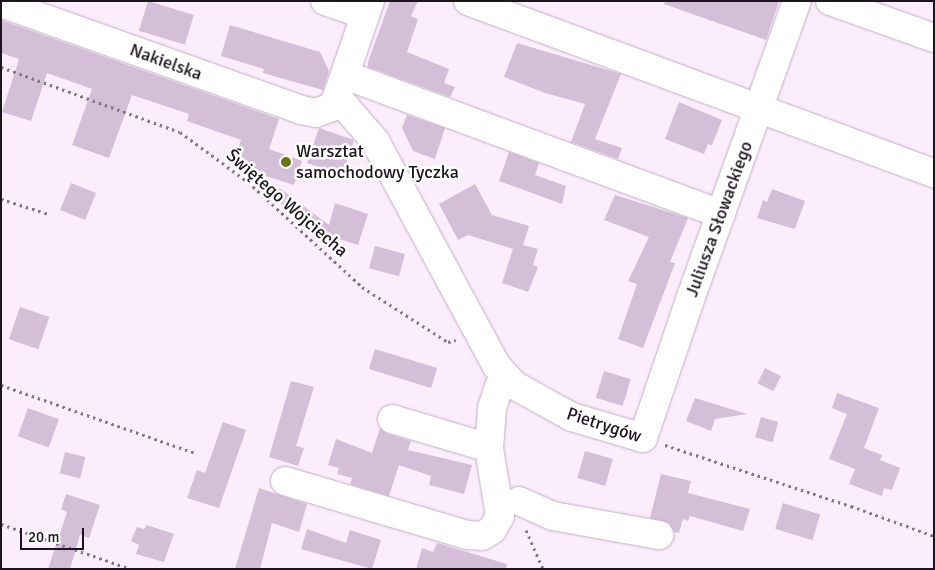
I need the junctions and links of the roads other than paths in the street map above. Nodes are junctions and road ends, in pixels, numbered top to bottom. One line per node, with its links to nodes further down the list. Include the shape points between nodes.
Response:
1 (325, 1): 6 (street)
2 (468, 1): 9 (street)
3 (797, 1): 9 (street, Juliusza Słowackiego)
4 (830, 1): 7 (street)
5 (1, 3): 8 (street, Nakielska, via 301,110 316,113)
6 (368, 8): 8 (street)
7 (934, 38)
8 (338, 93): 11 (street); 14 (street, Pietrygów, via 375,141 496,364 514,385 572,417)
9 (759, 108): 10 (street); 11 (street, Juliusza Słowackiego)
10 (934, 173)
11 (721, 214): 14 (street, Juliusza Słowackiego)
12 (499, 386): 15 (street, via 492,408)
13 (392, 418): 15 (street)
14 (643, 438)
15 (489, 448): 16 (street, via 500,516 492,530 482,536 467,535)
16 (285, 481)
17 (519, 501): 18 (street, via 552,516)
18 (659, 535)

